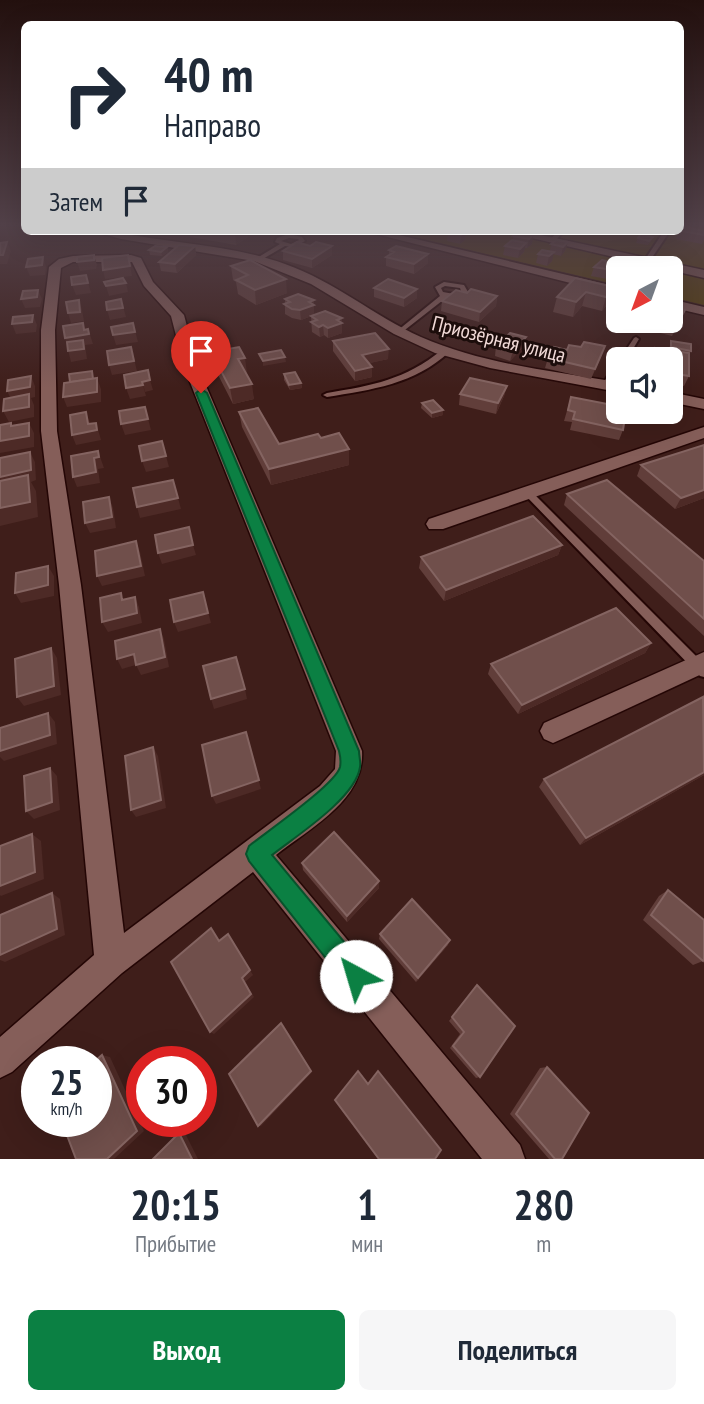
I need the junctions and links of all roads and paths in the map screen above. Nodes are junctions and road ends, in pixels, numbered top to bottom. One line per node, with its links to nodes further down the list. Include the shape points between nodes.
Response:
1 (53, 280): 23 (street, via 48,330 49,431)
2 (147, 280): 22 (street, via 177,315 191,367 349,751 350,768 330,796)
3 (311, 280): 9 (street, Приозёрная улица)
4 (573, 280): 5 (street)
5 (606, 288)
6 (445, 295): 9 (lane)
7 (683, 306): 8 (street)
8 (704, 311)
9 (399, 332): 12 (street, Приозёрная улица)
10 (636, 339): 11 (lane)
11 (631, 347)
12 (445, 352): 13 (street, Приозёрная улица); 14 (lane, via 406,379)
13 (606, 385)
14 (327, 395)
15 (683, 400): 16 (street)
16 (704, 404)
17 (704, 432): 18 (street)
18 (529, 494): 19 (street); 20 (lane)
19 (436, 524)
20 (702, 666): 21 (street)
21 (553, 730)
22 (257, 854): 23 (street); 25 (street)
23 (111, 962): 24 (street)
24 (0, 1060)
25 (506, 1159)

